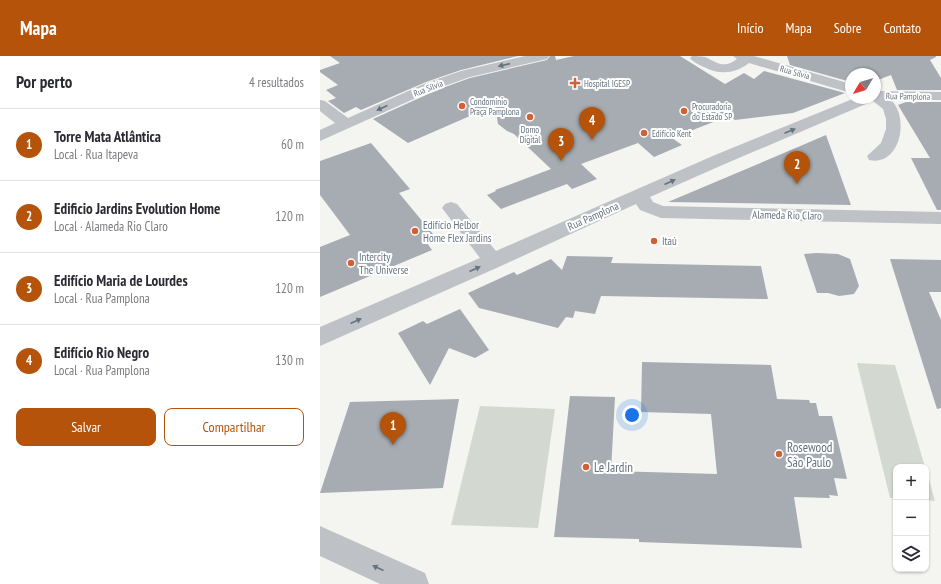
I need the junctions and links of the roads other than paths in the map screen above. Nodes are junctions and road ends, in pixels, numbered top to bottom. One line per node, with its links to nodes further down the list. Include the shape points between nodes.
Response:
1 (542, 56): 10 (street, Rua Sílvia, one-way to 10, via 466,74 431,86)
2 (744, 57): 3 (street, via 738,65 724,70 711,67); 4 (street, Rua Sílvia)
3 (697, 58)
4 (845, 86)
5 (881, 96): 6 (street, Rua Pamplona)
6 (941, 96)
7 (881, 100): 12 (street, via 892,111 894,124 889,144)
8 (320, 104): 10 (street)
9 (854, 104): 13 (street, Rua Pamplona, one-way to 9)
10 (346, 124): 11 (street, Rua Sílvia)
11 (320, 136)
12 (875, 156)
13 (640, 196): 15 (street, Alameda Rio Claro, via 646,206 661,212); 16 (street, Rua Pamplona)
14 (451, 208): 16 (street)
15 (941, 218)
16 (494, 261): 17 (street, Rua Pamplona, one-way to 16)
17 (320, 337)
18 (320, 541): 19 (street, one-way to 18)
19 (414, 584)

